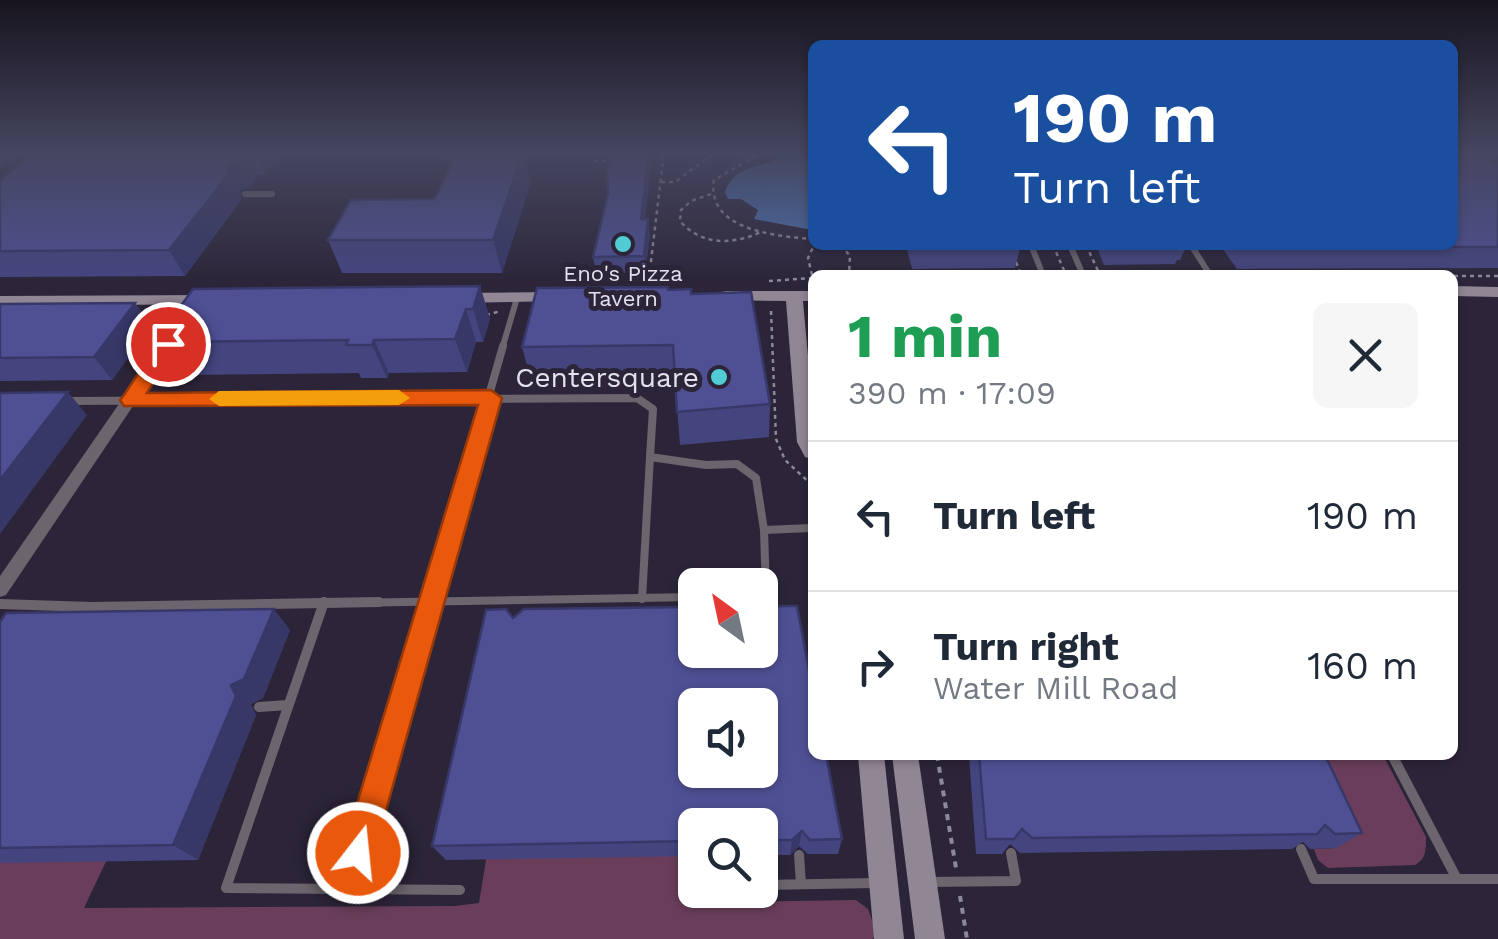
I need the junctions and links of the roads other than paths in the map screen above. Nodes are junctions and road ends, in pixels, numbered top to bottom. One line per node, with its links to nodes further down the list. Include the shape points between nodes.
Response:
1 (1458, 291): 2 (street)
2 (1498, 292)
3 (704, 296): 4 (street)
4 (803, 296): 14 (street)
5 (584, 297): 7 (street)
6 (448, 298): 7 (street)
7 (517, 298): 11 (lane)
8 (0, 300): 9 (street)
9 (198, 300): 10 (street); 12 (street)
10 (236, 300)
11 (491, 398): 12 (lane); 15 (lane, via 637,398 653,409); 24 (lane)
12 (131, 400): 13 (lane); 19 (street)
13 (56, 401)
14 (808, 445)
15 (650, 457): 17 (lane, via 749,470); 21 (lane)
16 (808, 528): 17 (lane)
17 (764, 530): 18 (lane)
18 (763, 568)
19 (0, 590)
20 (678, 598): 21 (lane)
21 (642, 599): 23 (lane)
22 (324, 601): 24 (lane); 25 (lane); 27 (lane)
23 (530, 601): 24 (lane); 26 (lane)
24 (431, 602): 41 (lane)
25 (0, 604)
26 (526, 615)
27 (288, 705): 28 (lane); 41 (lane, via 226,888)
28 (260, 707)
29 (871, 760): 37 (street)
30 (906, 760): 38 (street)
31 (1395, 760): 36 (lane)
32 (1302, 849): 36 (lane, via 1314,879)
33 (1011, 853): 38 (lane, via 1016,881)
34 (800, 854): 39 (lane)
35 (1498, 879): 36 (lane)
36 (1457, 880)
37 (883, 882): 38 (street); 39 (lane); 43 (street)
38 (921, 882): 44 (street)
39 (802, 884): 40 (lane)
40 (778, 885)
41 (347, 888): 42 (lane)
42 (460, 890)
43 (889, 939)
44 (930, 939)

